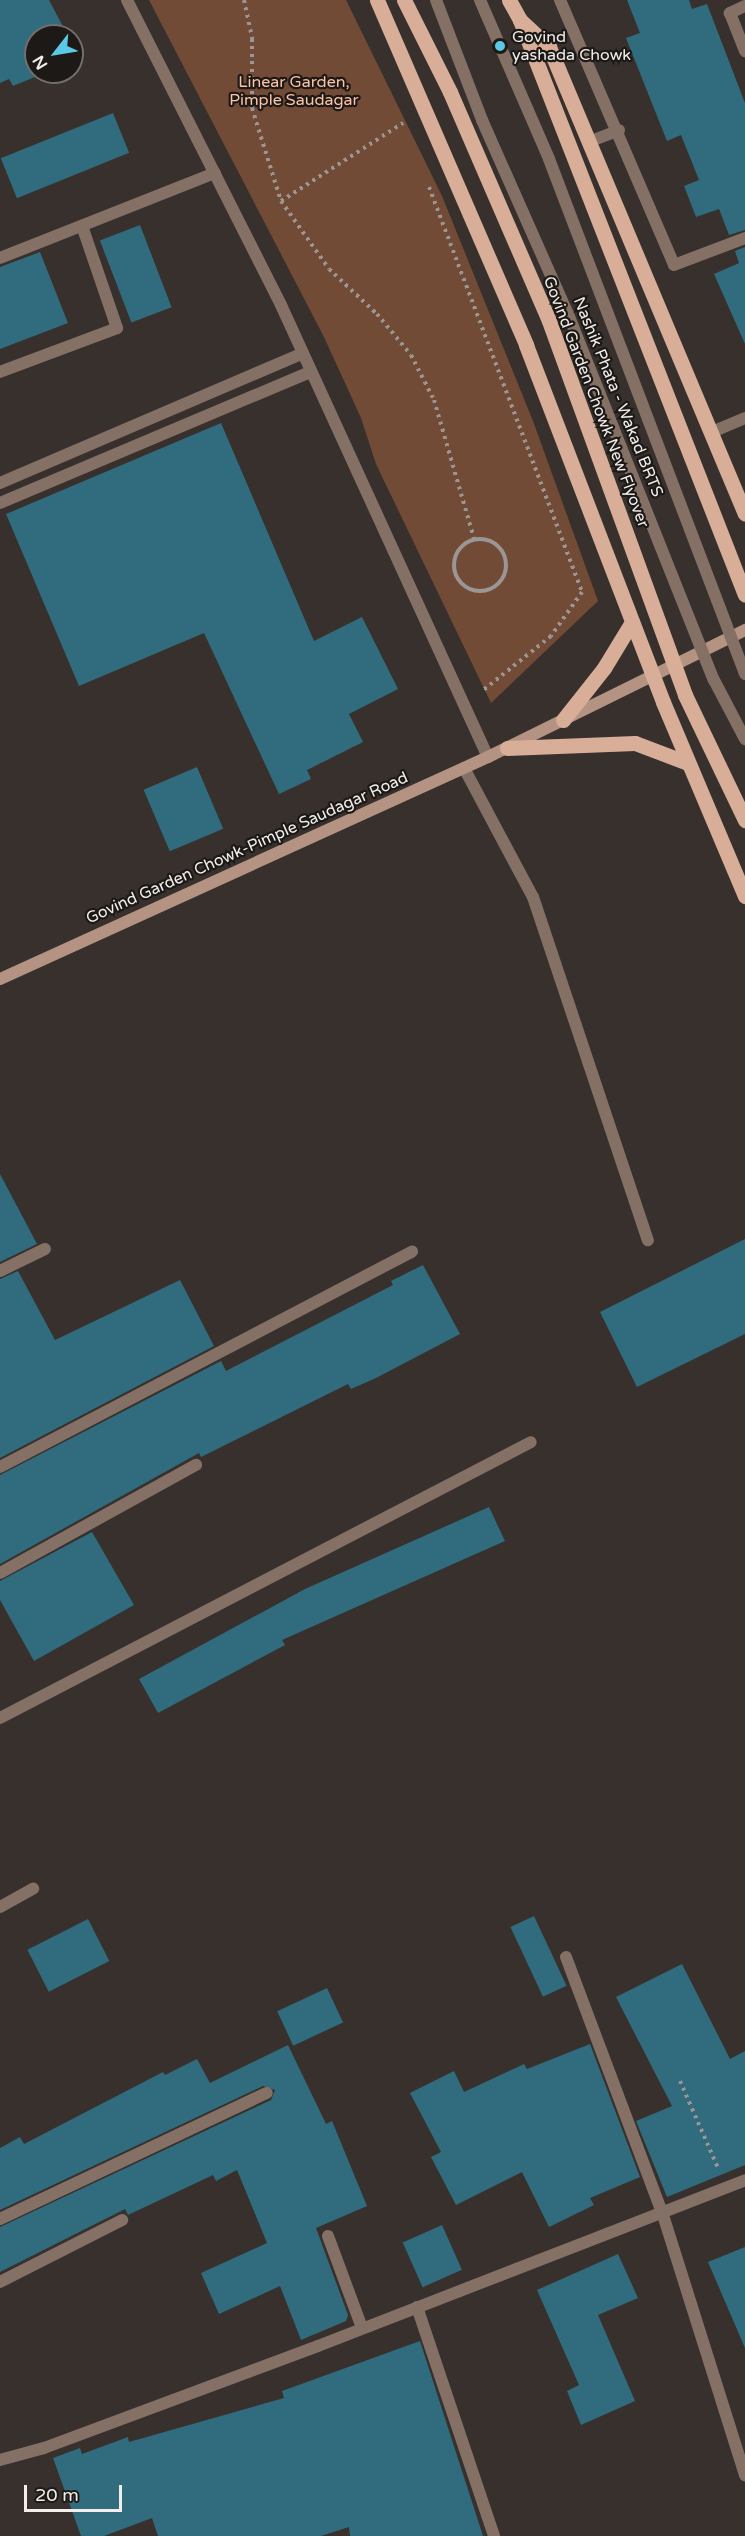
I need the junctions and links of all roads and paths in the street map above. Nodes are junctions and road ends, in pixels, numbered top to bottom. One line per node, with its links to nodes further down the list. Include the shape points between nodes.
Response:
1 (127, 0): 17 (street)
2 (244, 0): 19 (path, via 252,39 252,108)
3 (377, 0): 33 (main road, via 526,345)
4 (404, 0): 44 (main road, Govind Garden Chowk New Flyover, bridge, via 450,92 549,321 685,695)
5 (436, 0): 39 (street, Nashik Phata - Wakad BRTS, bridge, via 482,120 568,314 714,680)
6 (480, 0): 36 (street, Nashik Phata - Wakad BRTS, bridge, via 549,159)
7 (509, 0): 10 (main road)
8 (560, 0): 14 (street)
9 (745, 6): 11 (street, via 729,13)
10 (520, 20): 16 (main road, via 549,47); 32 (main road)
11 (745, 51)
12 (399, 112): 13 (path)
13 (403, 123): 15 (path); 19 (path)
14 (619, 129): 16 (street); 21 (street, via 674,265)
15 (407, 133)
16 (591, 141): 27 (main road)
17 (215, 173): 20 (street); 23 (street, via 282,305)
18 (428, 185): 37 (path, via 582,592 551,636)
19 (281, 201): 31 (path, via 329,269 377,314 411,355 434,400)
20 (82, 226): 22 (street); 24 (street, via 117,328)
21 (745, 238)
22 (0, 258)
23 (301, 354): 25 (street); 28 (street)
24 (0, 372)
25 (310, 372): 29 (street); 37 (street)
26 (745, 418): 27 (street)
27 (712, 432): 30 (main road)
28 (0, 483)
29 (0, 503)
30 (745, 514)
31 (474, 539): 31 (path, via 491,542 503,554 502,579 489,590 472,591 454,573 459,548)
32 (745, 595)
33 (632, 622): 35 (main road); 38 (main road, via 604,668)
34 (745, 630): 35 (main road, Govind Garden Chowk-Pimple Saudagar Road)
35 (653, 674): 38 (main road, Govind Garden Chowk-Pimple Saudagar Road); 42 (main road)
36 (745, 674)
37 (465, 706): 41 (street)
38 (563, 720): 40 (main road, Govind Garden Chowk-Pimple Saudagar Road)
39 (745, 739)
40 (507, 748): 41 (main road, Govind Garden Chowk-Pimple Saudagar Road); 42 (main road, via 635,743)
41 (488, 757): 43 (main road, Govind Garden Chowk-Pimple Saudagar Road)
42 (688, 763): 45 (main road)
43 (464, 768): 46 (main road, Govind Garden Chowk-Pimple Saudagar Road); 47 (street, via 533,897)
44 (745, 820)
45 (745, 896)
46 (0, 979)
47 (648, 1240)
48 (45, 1249): 50 (street)
49 (412, 1252): 53 (street)
50 (0, 1271)
51 (531, 1442): 55 (street)
52 (196, 1465): 54 (street)
53 (0, 1467)
54 (0, 1573)
55 (0, 1718)
56 (33, 1889): 57 (street)
57 (0, 1907)
58 (566, 1957): 63 (street)
59 (680, 2080): 62 (path)
60 (267, 2093): 64 (street)
61 (745, 2180): 62 (street)
62 (727, 2188): 63 (street)
63 (663, 2215): 68 (street); 71 (street)
64 (0, 2219)
65 (122, 2220): 67 (street)
66 (328, 2235): 69 (street)
67 (0, 2282)
68 (417, 2307): 69 (street); 72 (street)
69 (362, 2328): 70 (street, via 44,2448)
70 (0, 2460)
71 (745, 2475)
72 (494, 2536)

